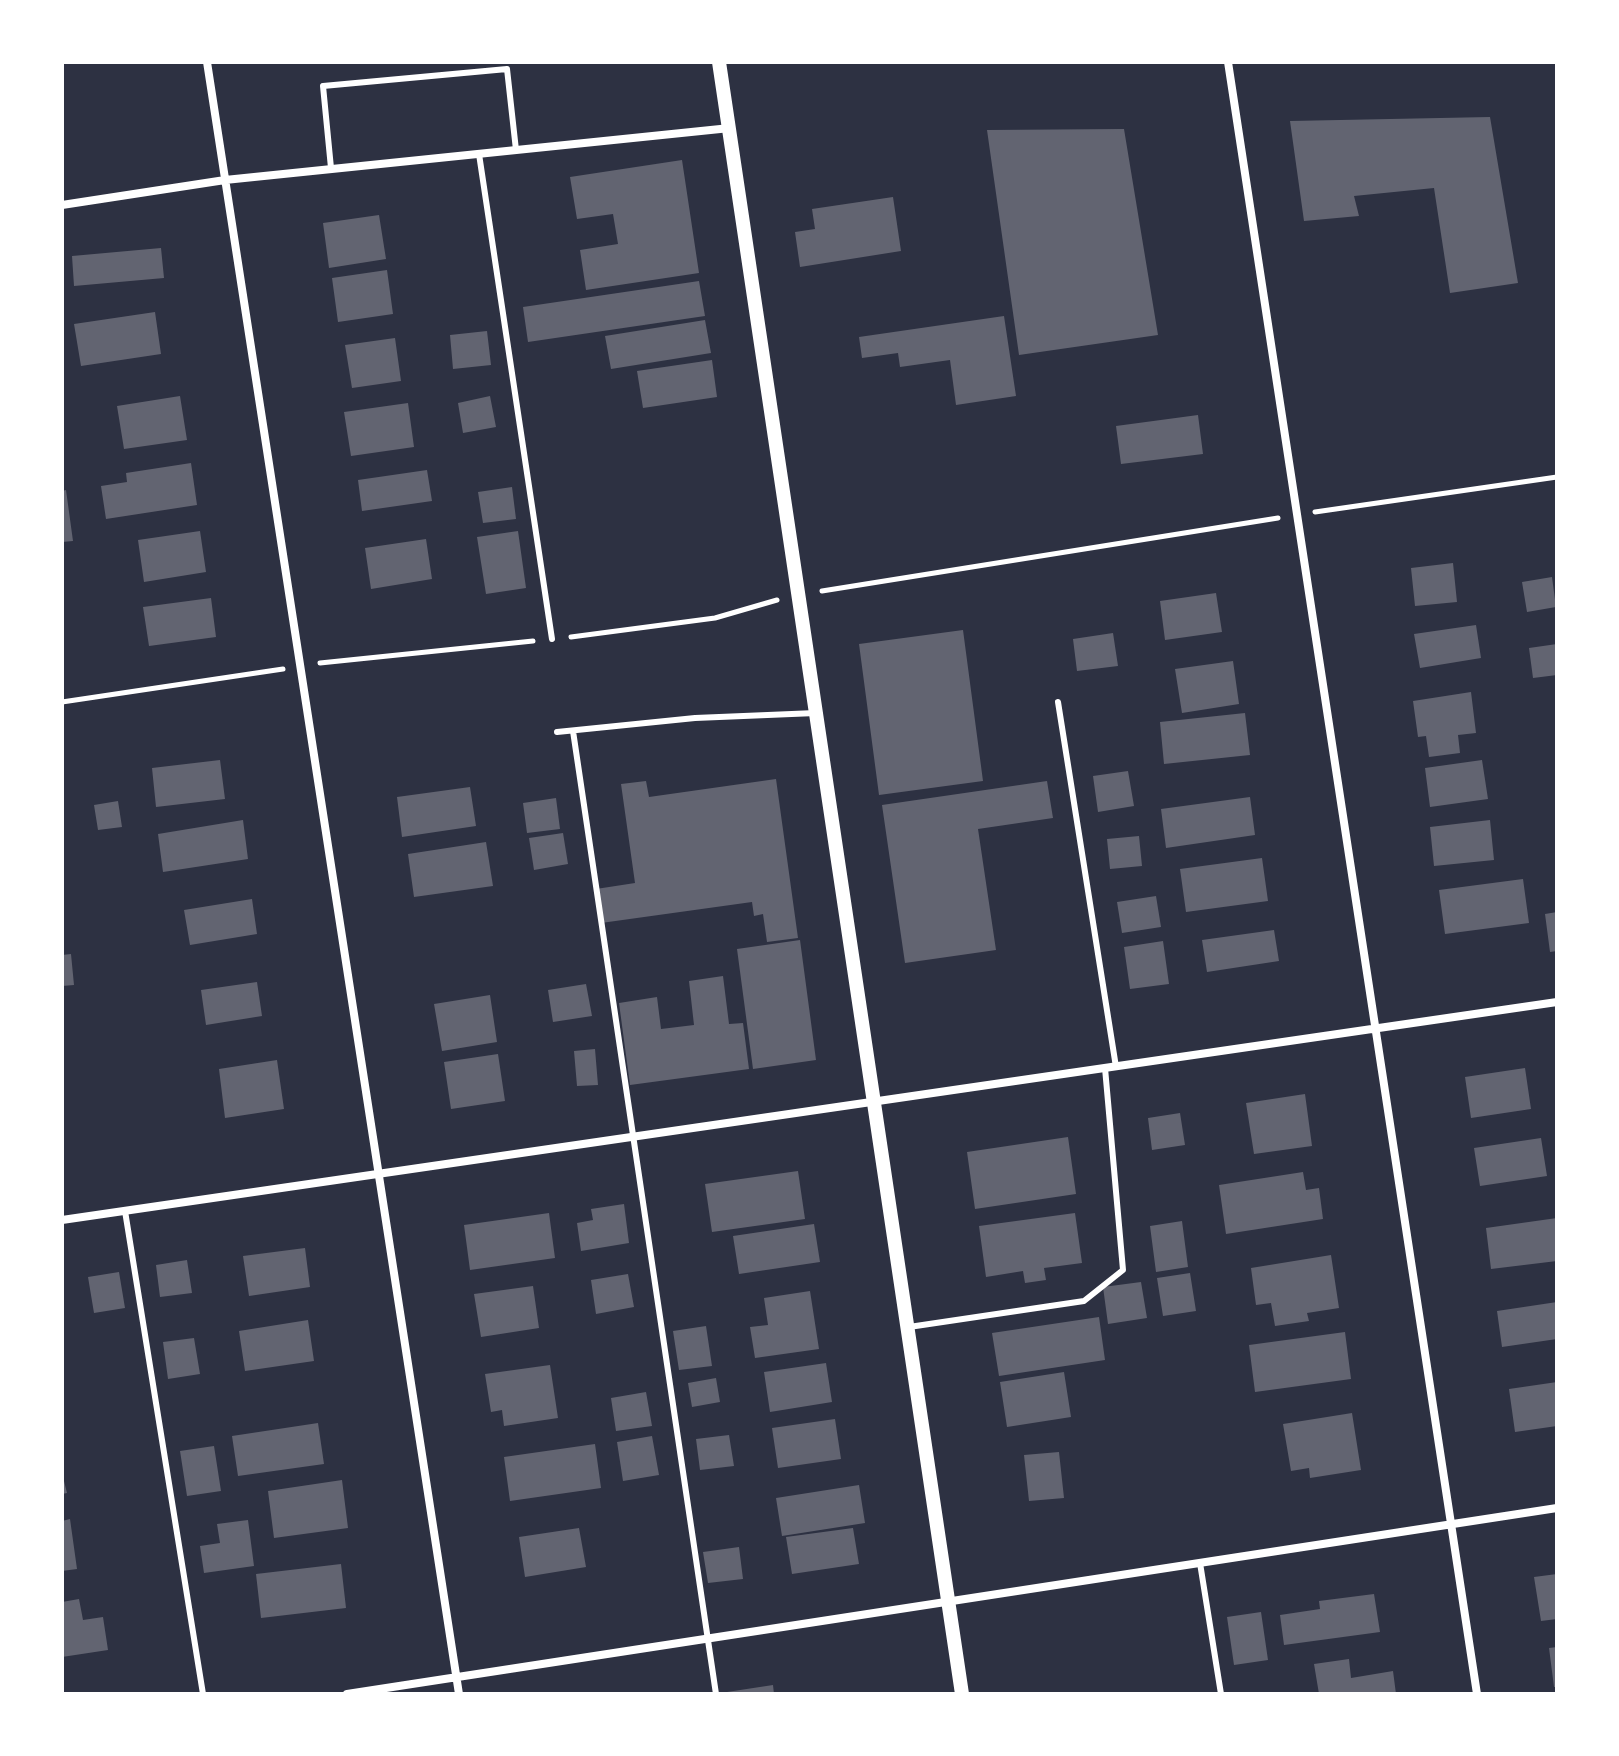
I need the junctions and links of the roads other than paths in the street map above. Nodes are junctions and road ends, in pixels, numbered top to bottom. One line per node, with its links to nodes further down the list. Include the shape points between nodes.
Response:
1 (207, 62): 8 (street)
2 (719, 62): 4 (street)
3 (1228, 62): 16 (street)
4 (730, 128): 5 (street); 12 (street)
5 (516, 150): 6 (street); 7 (lane, via 507,69 323,86)
6 (479, 154): 7 (street); 10 (lane)
7 (331, 168): 8 (street)
8 (225, 180): 9 (street); 21 (street)
9 (62, 205)
10 (552, 639)
11 (1058, 702): 17 (lane)
12 (819, 713): 13 (lane, via 695,718); 19 (street)
13 (573, 731): 14 (lane); 20 (lane)
14 (557, 732)
15 (1557, 1002): 16 (street)
16 (1375, 1029): 17 (street); 26 (street)
17 (1116, 1067): 18 (street)
18 (1105, 1068): 19 (street); 24 (lane, via 1123,1270 1084,1301)
19 (876, 1101): 20 (street); 24 (street)
20 (633, 1137): 21 (street); 29 (lane)
21 (378, 1173): 22 (street); 30 (street)
22 (125, 1211): 23 (street); 31 (lane)
23 (62, 1220)
24 (909, 1327): 28 (street)
25 (1557, 1508): 26 (street)
26 (1452, 1524): 27 (street); 37 (street)
27 (1200, 1563): 28 (street); 36 (lane)
28 (949, 1601): 29 (street); 35 (street)
29 (708, 1638): 30 (street); 34 (lane)
30 (456, 1677): 32 (street); 33 (street)
31 (203, 1694)
32 (347, 1694)
33 (459, 1694)
34 (716, 1694)
35 (962, 1694)
36 (1221, 1694)
37 (1477, 1694)

